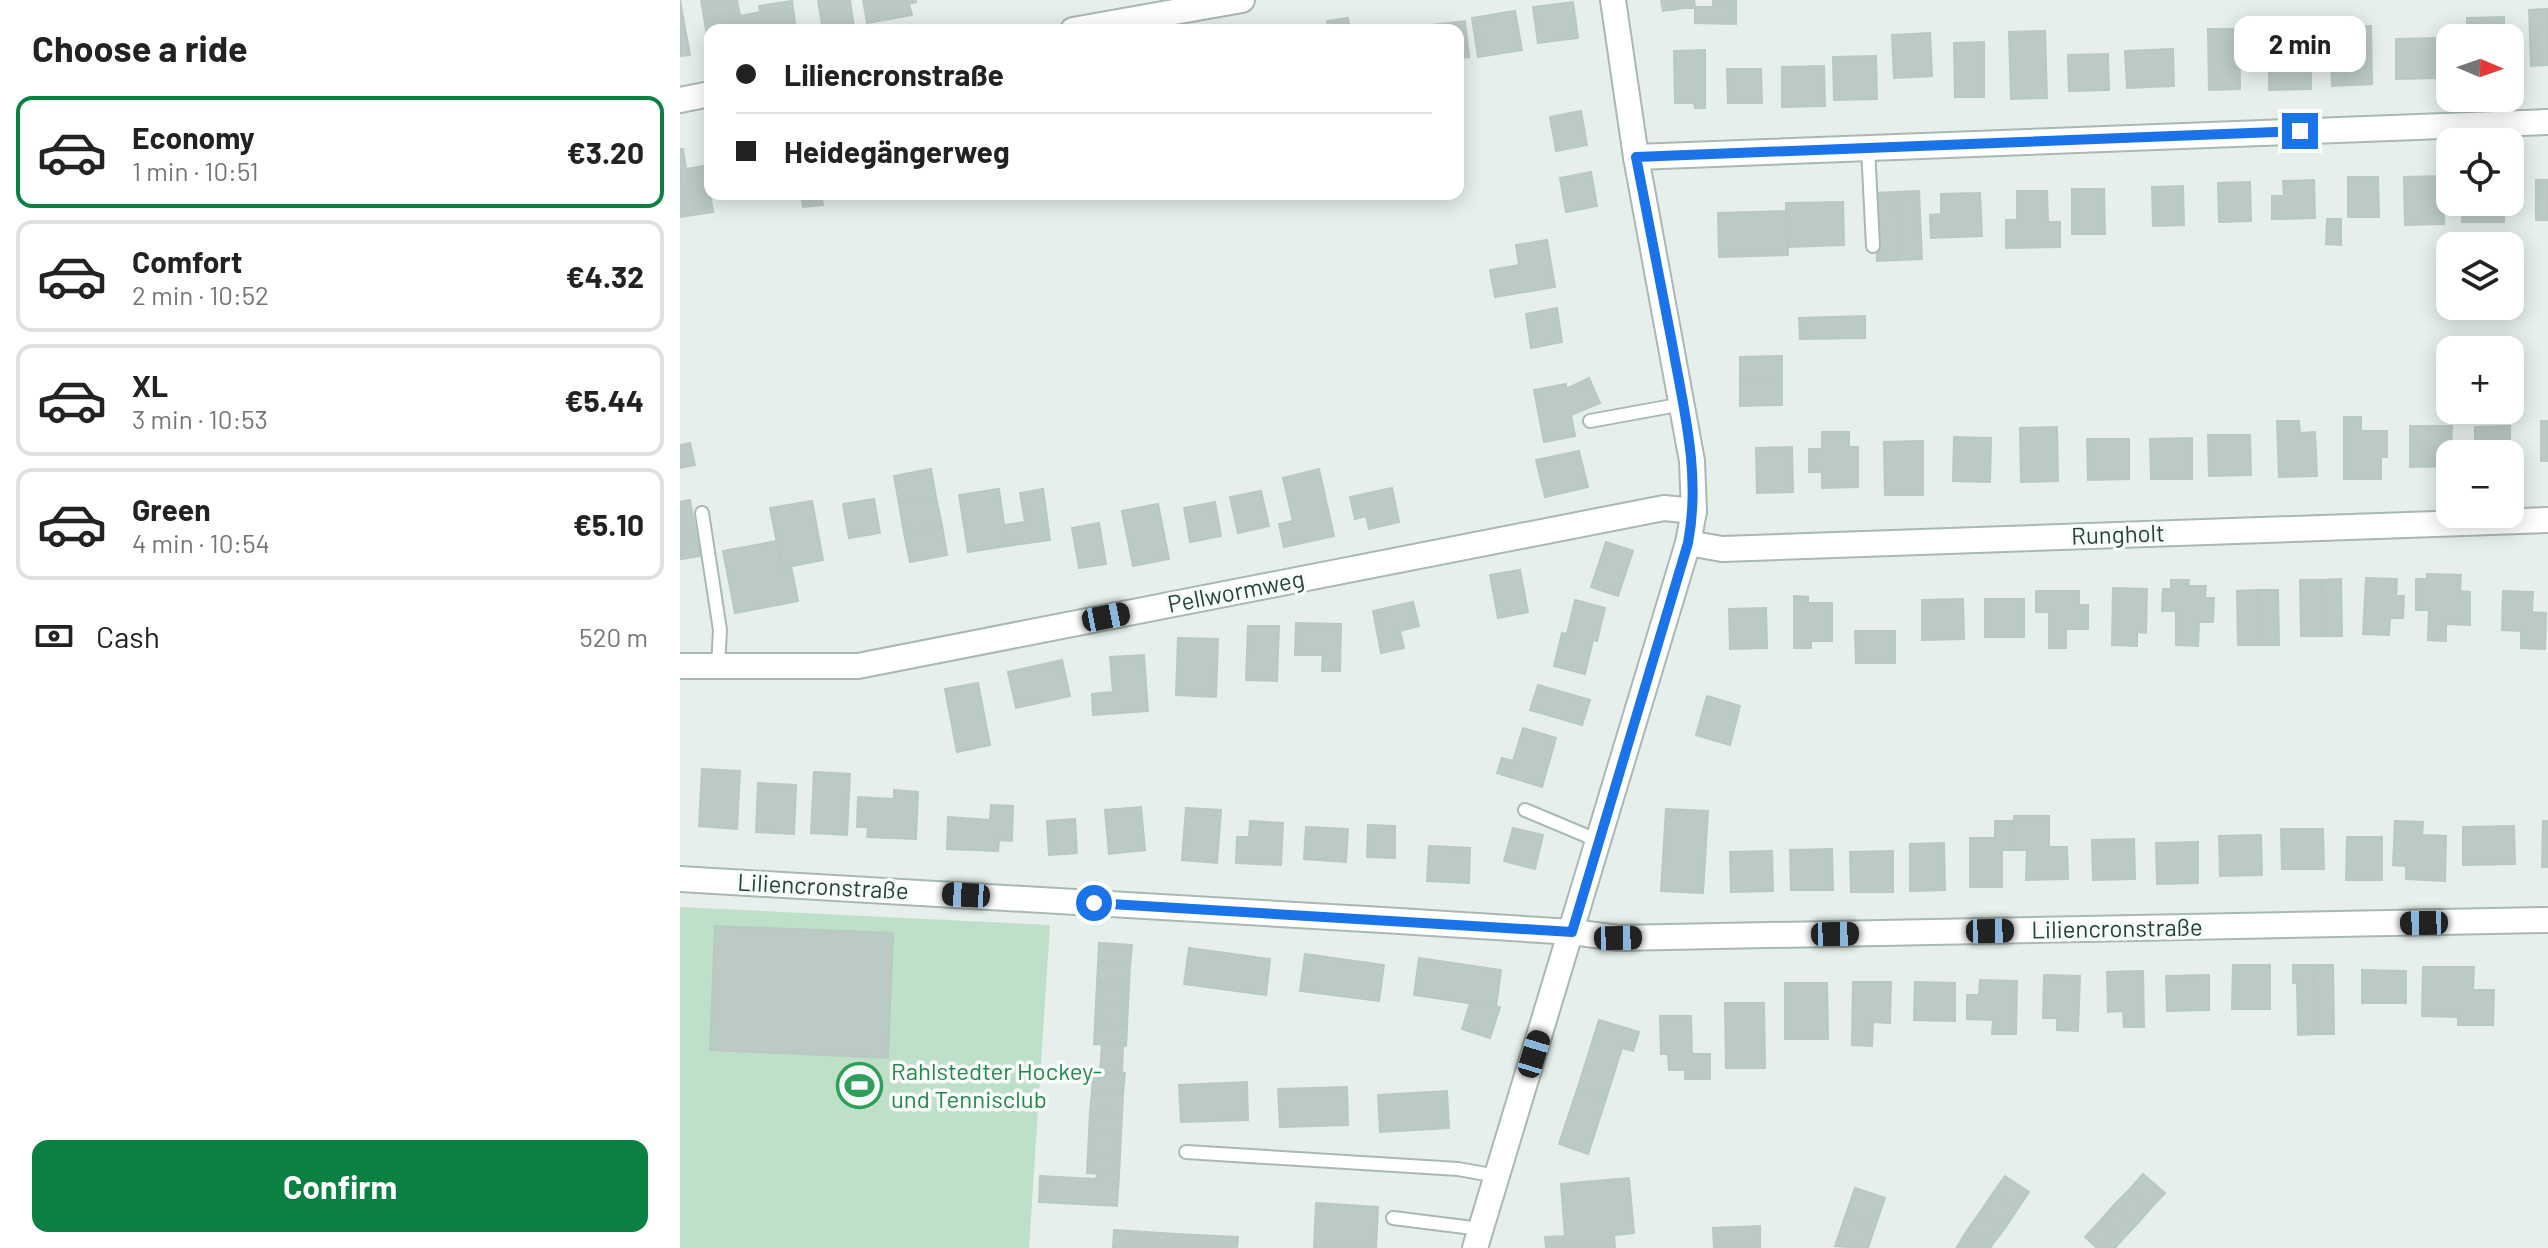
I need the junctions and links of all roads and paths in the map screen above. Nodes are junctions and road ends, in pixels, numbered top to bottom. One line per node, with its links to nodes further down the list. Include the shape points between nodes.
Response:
1 (1242, 0): 3 (street)
2 (1613, 0): 8 (street)
3 (1107, 24)
4 (704, 95): 5 (street)
5 (680, 100)
6 (2548, 122): 7 (street)
7 (1868, 148): 8 (street); 9 (lane)
8 (1636, 157): 10 (street)
9 (1873, 246)
10 (1683, 404): 11 (lane); 12 (street)
11 (1590, 421)
12 (1694, 511): 15 (street); 17 (street, Pellwormweg, via 1664,508 858,666)
13 (702, 513): 17 (lane, via 720,630)
14 (2548, 520): 15 (street, Rungholt, via 1722,549)
15 (1688, 543): 19 (street)
16 (680, 666): 17 (street, Pellwormweg)
17 (718, 666)
18 (1525, 810): 19 (lane)
19 (1599, 841): 22 (street)
20 (680, 879): 22 (street, Liliencronstraße)
21 (2548, 920): 22 (street, Liliencronstraße, via 1618,938)
22 (1572, 932): 24 (street)
23 (1186, 1152): 24 (lane)
24 (1497, 1176): 26 (street)
25 (1393, 1218): 26 (lane)
26 (1478, 1238)

